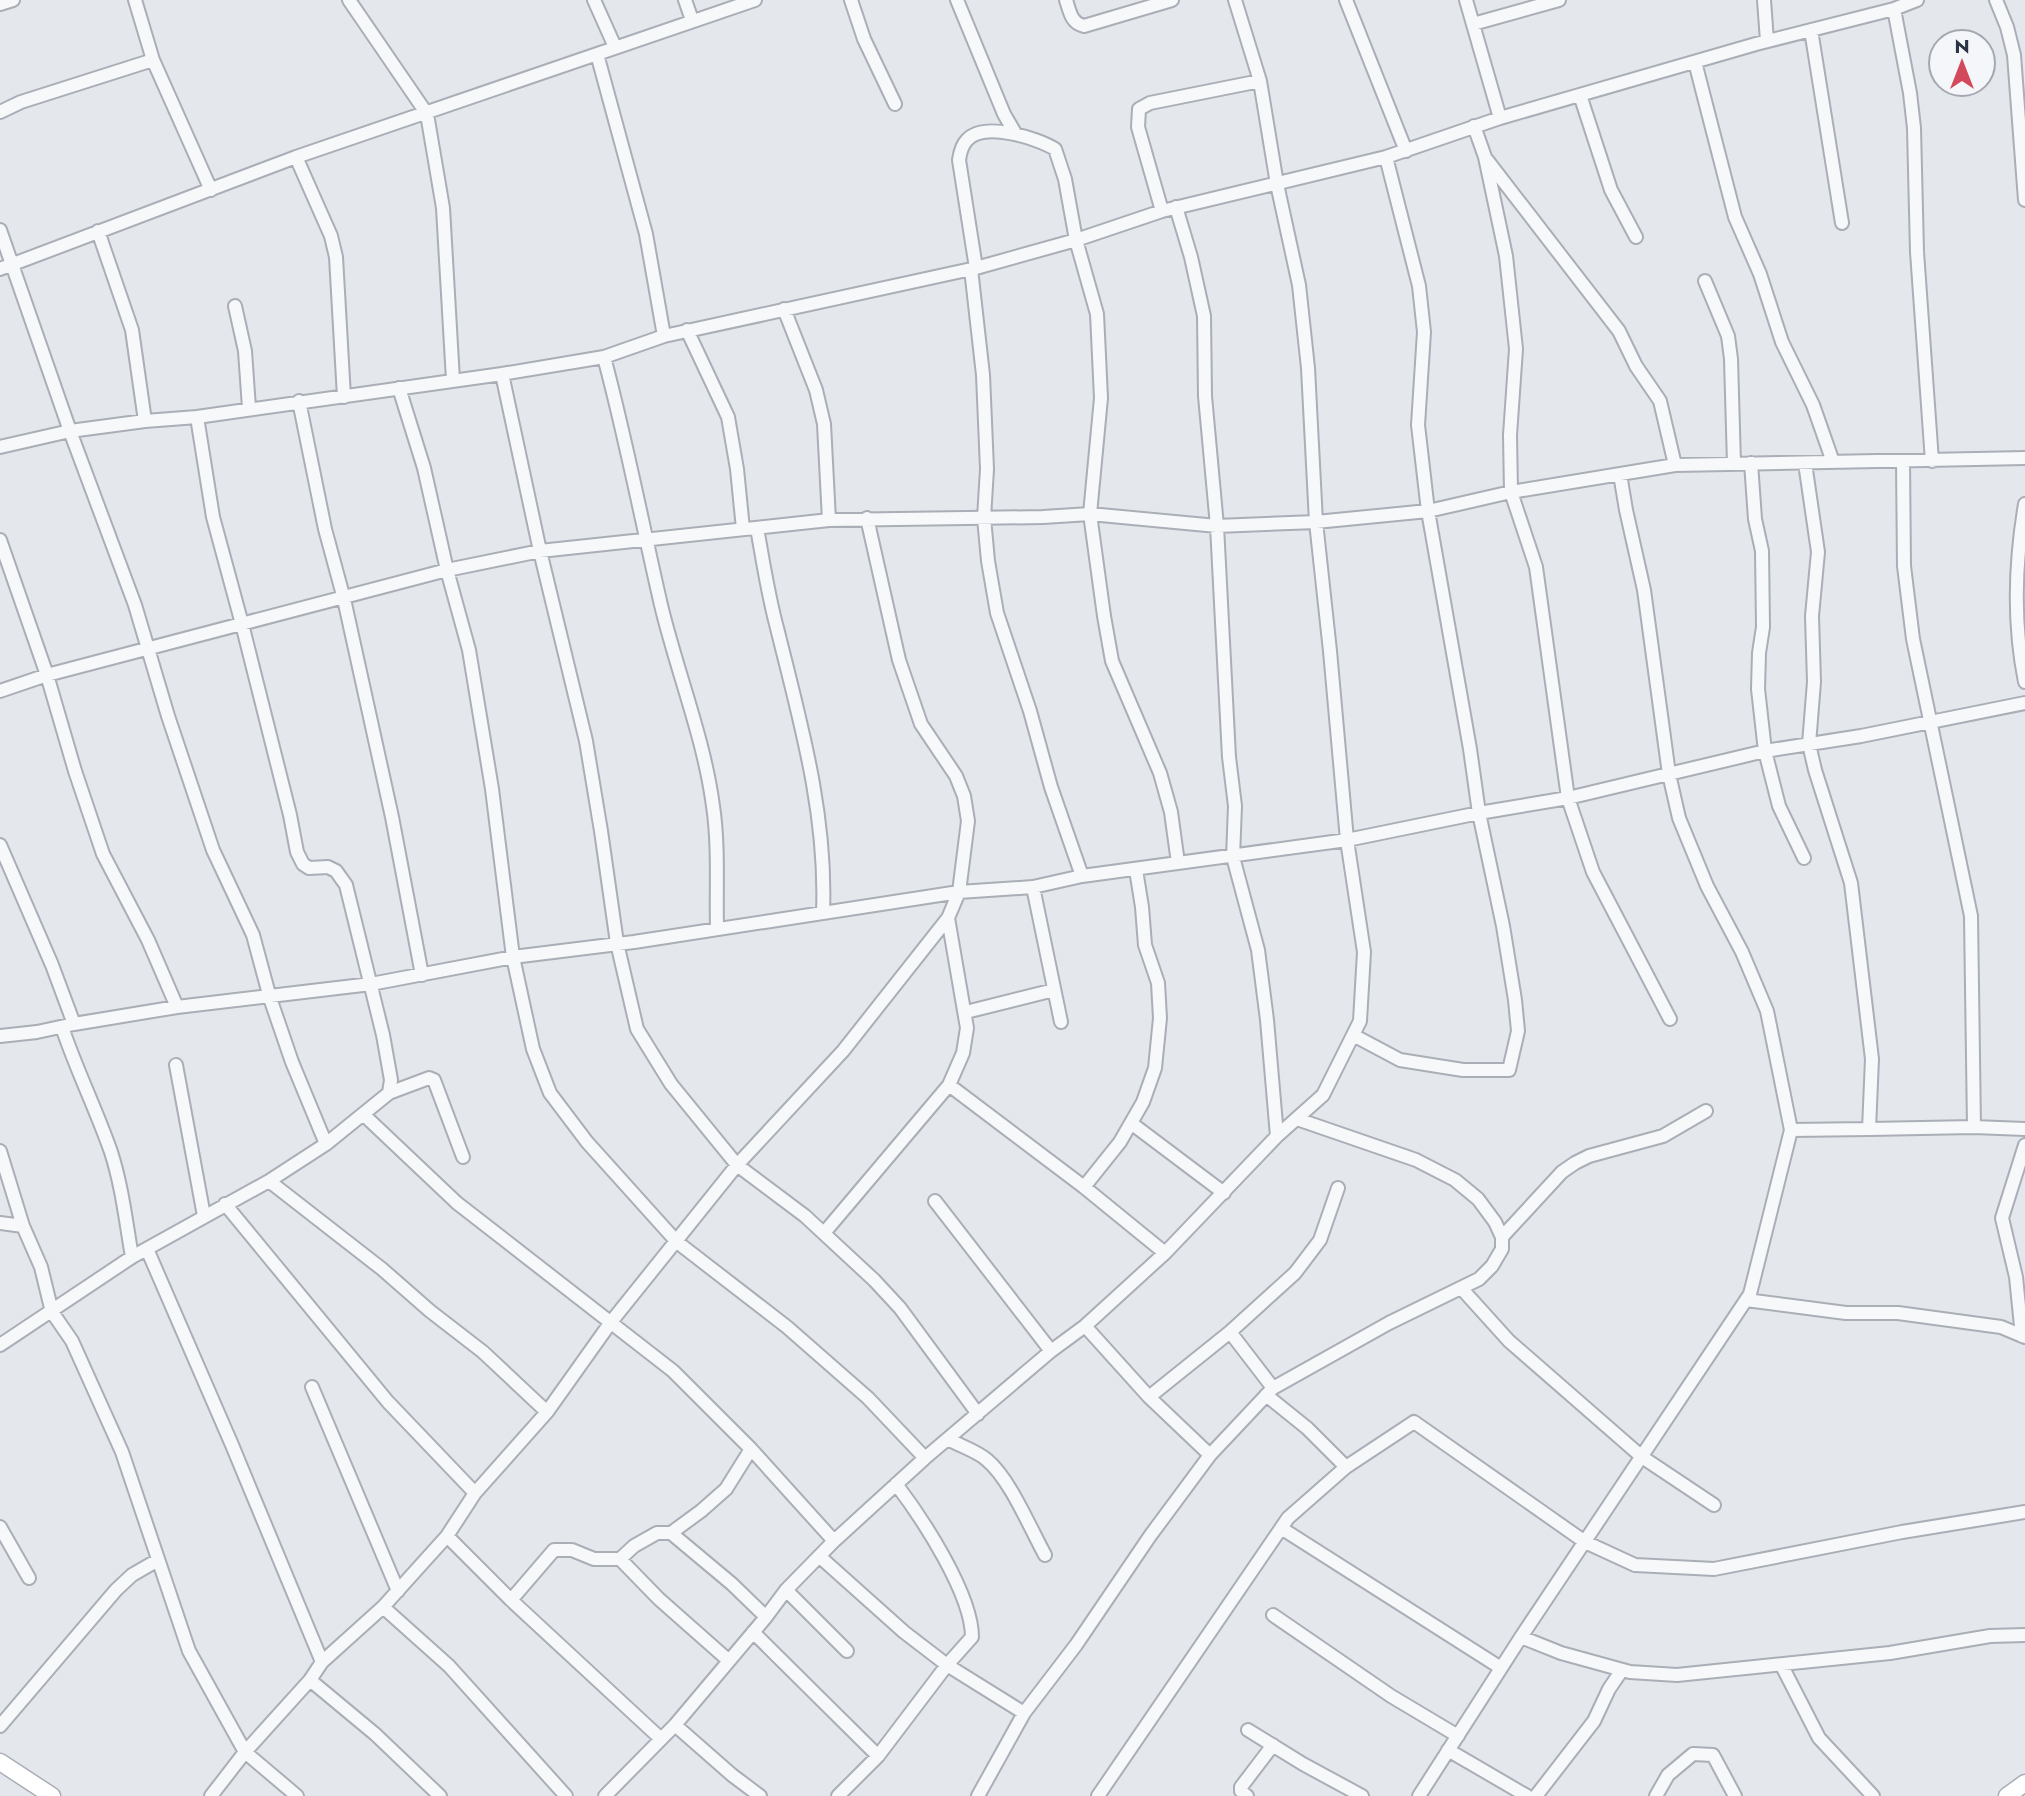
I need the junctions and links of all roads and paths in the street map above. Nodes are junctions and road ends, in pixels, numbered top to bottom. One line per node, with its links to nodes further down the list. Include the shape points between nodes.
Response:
1 (13, 0): 18 (street)
2 (135, 0): 26 (street)
3 (349, 0): 32 (street)
4 (594, 0): 24 (street)
5 (685, 0): 20 (street)
6 (755, 0): 20 (street)
7 (850, 0): 30 (street)
8 (957, 0): 35 (street)
9 (1066, 0): 10 (street, via 1071,17 1084,26)
10 (1172, 0)
11 (1234, 0): 28 (street)
12 (1346, 0): 36 (street)
13 (1466, 0): 21 (street)
14 (1559, 0): 21 (street)
15 (1764, 0): 23 (street)
16 (1917, 0): 19 (street)
17 (1996, 0): 42 (street, via 2014,55)
18 (0, 4)
19 (1894, 9): 22 (street); 70 (street, via 1914,128 1917,252)
20 (692, 20): 24 (street)
21 (1473, 24): 33 (street)
22 (1811, 30): 23 (street); 45 (street)
23 (1767, 41): 27 (street)
24 (615, 47): 25 (street)
25 (597, 54): 32 (street); 56 (street, via 646,234)
26 (153, 60): 31 (street); 41 (street)
27 (1695, 62): 29 (street); 71 (street, via 1735,217)
28 (1260, 81): 40 (street); 44 (street, via 1139,109 1138,127)
29 (1580, 95): 33 (street); 48 (street, via 1611,190)
30 (895, 104)
31 (0, 112)
32 (427, 114): 37 (street); 59 (street, via 443,208)
33 (1500, 118): 34 (street)
34 (1474, 126): 36 (street); 39 (street)
35 (1015, 133): 49 (street, via 1055,149); 51 (street, via 969,137 961,152)
36 (1406, 150): 38 (street)
37 (296, 157): 41 (street); 61 (street, via 336,257)
38 (1386, 157): 40 (street); 79 (street, via 1419,286 1424,332 1418,425)
39 (1485, 157): 74 (street, via 1619,331 1660,401); 77 (street, via 1506,256 1516,349)
40 (1277, 184): 43 (street); 84 (street, via 1299,285)
41 (211, 190): 47 (street)
42 (2025, 200)
43 (1176, 207): 44 (street); 85 (street, via 1204,316 1205,396)
44 (1162, 211): 49 (street)
45 (1842, 223)
46 (0, 230): 50 (street)
47 (98, 231): 50 (street); 65 (street, via 132,330)
48 (1636, 237)
49 (1076, 240): 51 (street); 80 (street, via 1097,314 1101,397)
50 (6, 266): 66 (street)
51 (974, 268): 54 (street); 82 (street, via 987,469)
52 (1705, 281): 75 (street, via 1728,336)
53 (235, 306): 63 (street, via 245,351)
54 (784, 309): 55 (street); 83 (street, via 816,390 824,424)
55 (687, 330): 56 (street); 86 (street, via 728,417)
56 (664, 335): 57 (street)
57 (604, 357): 58 (street); 87 (street)
58 (502, 374): 59 (street); 89 (street)
59 (453, 380): 60 (street)
60 (399, 388): 61 (street); 90 (street, via 424,468)
61 (344, 397): 62 (street)
62 (299, 401): 63 (street); 91 (street)
63 (249, 408): 64 (street)
64 (197, 417): 65 (street); 92 (street, via 213,517)
65 (145, 421): 66 (street)
66 (70, 431): 67 (street); 93 (street)
67 (0, 447)
68 (2025, 458): 70 (street)
69 (1903, 461): 70 (street); 71 (street); 98 (street, via 1906,578 1913,639)
70 (1932, 461)
71 (1833, 462): 73 (street)
72 (1751, 463): 73 (street); 75 (street); 100 (street, via 1762,551 1758,689)
73 (1805, 463): 99 (street, via 1818,552)
74 (1675, 464): 75 (street); 76 (street)
75 (1734, 464)
76 (1620, 474): 77 (street); 101 (street, via 1644,590)
77 (1511, 492): 79 (street); 102 (street, via 1536,567)
78 (2025, 504): 95 (street, via 2016,597)
79 (1428, 511): 84 (street); 103 (street)
80 (1090, 514): 82 (street); 85 (street); 108 (street, via 1112,661 1160,774)
81 (867, 518): 82 (street); 83 (street); 112 (street, via 899,660 921,724 964,796 968,821)
82 (984, 518): 110 (street, via 998,613)
83 (829, 520): 86 (street)
84 (1316, 522): 85 (street); 104 (street)
85 (1217, 526): 106 (street, via 1235,806)
86 (750, 528): 87 (street); 113 (street, via 810,761 825,880)
87 (646, 539): 89 (street); 115 (street, via 713,806)
88 (0, 540): 94 (street)
89 (540, 551): 90 (street); 116 (street, via 586,741)
90 (447, 570): 91 (street); 117 (street, via 468,650 492,789)
91 (344, 599): 92 (street); 118 (street)
92 (242, 624): 93 (street); 119 (street, via 297,852 303,864 328,867 346,885)
93 (149, 649): 94 (street); 121 (street, via 214,850 253,935)
94 (47, 675): 96 (street); 122 (street, via 103,854)
95 (2025, 682)
96 (0, 691)
97 (2025, 703): 98 (street)
98 (1931, 722): 99 (street); 136 (street, via 1970,916)
99 (1809, 744): 100 (street); 137 (street, via 1851,883 1872,1059)
100 (1765, 751): 101 (street); 107 (street, via 1779,806)
101 (1669, 774): 102 (street); 139 (street, via 1679,818 1702,875 1767,1011)
102 (1568, 798): 103 (street); 124 (street, via 1593,872)
103 (1479, 813): 104 (street); 127 (street, via 1515,1000 1517,1031 1509,1070 1463,1070 1400,1060)
104 (1347, 840): 106 (street); 127 (street, via 1364,951 1360,1021)
105 (0, 845): 126 (street, via 48,954)
106 (1233, 857): 108 (street); 140 (street, via 1258,950)
107 (1804, 858)
108 (1178, 863): 109 (street)
109 (1136, 870): 110 (street); 135 (street, via 1145,945 1158,983 1160,1018 1155,1068)
110 (1082, 876): 111 (street)
111 (1033, 887): 112 (street); 120 (street)
112 (959, 892): 113 (street); 114 (street)
113 (823, 912): 115 (street)
114 (948, 918): 123 (street); 145 (street, via 843,1051)
115 (717, 928): 116 (street)
116 (617, 943): 117 (street); 145 (street, via 637,1029 671,1084)
117 (513, 957): 118 (street); 157 (street, via 533,1049 550,1093 587,1142)
118 (422, 975): 119 (street)
119 (371, 984): 121 (street); 131 (street, via 391,1080)
120 (1054, 990): 123 (street); 125 (street)
121 (270, 998): 122 (street); 141 (street)
122 (177, 1007): 126 (street)
123 (966, 1012): 130 (street, via 963,1053)
124 (1670, 1019)
125 (1061, 1022)
126 (68, 1025): 128 (street); 160 (street, via 73,1061 115,1165)
127 (1353, 1035): 134 (street, via 1323,1095)
128 (0, 1036)
129 (176, 1065): 152 (street)
130 (949, 1085): 147 (street); 155 (street)
131 (389, 1093): 133 (street); 144 (street, via 434,1080)
132 (1706, 1111): 156 (street, via 1663,1136 1575,1163)
133 (364, 1115): 141 (street); 165 (street, via 457,1203)
134 (1297, 1119): 140 (street); 156 (street, via 1416,1160 1455,1180 1478,1199)
135 (1131, 1123): 147 (street); 149 (street)
136 (1974, 1126): 137 (street); 138 (street)
137 (1869, 1129): 139 (street)
138 (2025, 1129)
139 (1791, 1130): 163 (street)
140 (1277, 1136): 149 (street)
141 (326, 1144): 146 (street)
142 (2025, 1145): 161 (street, via 2002,1218)
143 (0, 1152): 154 (street)
144 (463, 1157)
145 (737, 1165): 155 (street); 157 (street)
146 (269, 1181): 151 (street); 174 (street, via 483,1352)
147 (1084, 1186): 159 (street)
148 (1339, 1188): 167 (street, via 1320,1240 1305,1262)
149 (1224, 1193): 159 (street)
150 (935, 1201): 170 (street)
151 (225, 1204): 152 (street); 183 (street, via 388,1402)
152 (204, 1216): 158 (street)
153 (0, 1223): 154 (street)
154 (23, 1226): 164 (street, via 41,1267)
155 (824, 1233): 175 (street, via 900,1308)
156 (1502, 1237): 162 (street, via 1502,1249 1492,1266)
157 (677, 1242): 165 (street); 180 (street, via 787,1327 868,1398)
158 (147, 1249): 160 (street); 208 (street)
159 (1165, 1253): 166 (street)
160 (132, 1257): 164 (street)
161 (2020, 1273): 168 (street)
162 (1462, 1289): 172 (street, via 1389,1323); 179 (street, via 1509,1341)
163 (1746, 1300): 168 (street, via 2001,1326); 179 (street)
164 (52, 1312): 169 (street); 195 (street, via 72,1341 122,1452)
165 (611, 1322): 174 (street); 177 (street, via 673,1371)
166 (1085, 1326): 170 (street); 173 (street)
167 (1230, 1332): 172 (street); 173 (street)
168 (2024, 1336)
169 (0, 1345)
170 (1051, 1351): 175 (street)
171 (313, 1387): 198 (street)
172 (1269, 1391): 178 (street); 181 (street)
173 (1149, 1397): 178 (street)
174 (547, 1412): 183 (street)
175 (978, 1414): 176 (street)
176 (948, 1438): 180 (street); 192 (street, via 998,1469)
177 (751, 1449): 188 (street, via 726,1489); 190 (street)
178 (1210, 1455): 214 (street)
179 (1642, 1457): 184 (street); 191 (street)
180 (925, 1458): 182 (street)
181 (1346, 1467): 187 (street); 191 (street, via 1414,1422)
182 (896, 1484): 190 (street); 209 (street, via 941,1555 972,1625 972,1637)
183 (475, 1493): 189 (street)
184 (1714, 1505)
185 (2025, 1512): 191 (street, via 1714,1569 1636,1565)
186 (0, 1527): 196 (street)
187 (1281, 1528): 211 (street); 235 (street)
188 (671, 1533): 194 (street, via 657,1533); 202 (street)
189 (447, 1536): 198 (street); 199 (street)
190 (834, 1541): 193 (street)
191 (1585, 1542): 205 (street)
192 (1045, 1555)
193 (819, 1556): 197 (street); 209 (street)
194 (620, 1559): 199 (street, via 594,1559 572,1550 554,1550); 207 (street)
195 (158, 1560): 216 (street, via 116,1590); 222 (street, via 190,1651)
196 (29, 1578)
197 (786, 1590): 202 (street); 206 (street)
198 (398, 1591): 200 (street)
199 (511, 1600): 219 (street)
200 (383, 1607): 208 (street); 230 (street, via 449,1666)
201 (1273, 1615): 218 (street)
202 (766, 1617): 203 (street)
203 (753, 1632): 207 (street); 223 (street)
204 (2025, 1636): 210 (street, via 1990,1636)
205 (1521, 1637): 211 (street); 212 (street)
206 (847, 1651)
207 (728, 1660): 215 (street)
208 (323, 1662): 213 (street)
209 (947, 1665): 214 (street); 223 (street)
210 (1782, 1666): 212 (street, via 1677,1675); 243 (street, via 1819,1738)
211 (1501, 1668): 218 (street)
212 (1622, 1670): 240 (street, via 1594,1721)
213 (310, 1680): 222 (street); 229 (street)
214 (1024, 1713): 234 (street)
215 (675, 1725): 219 (street); 232 (street)
216 (0, 1726)
217 (1248, 1730): 220 (street)
218 (1458, 1736): 221 (street)
219 (660, 1738): 231 (street)
220 (1273, 1745): 236 (street, via 1241,1787); 237 (street)
221 (1448, 1750): 238 (street); 239 (street)
222 (245, 1752): 227 (street); 228 (street)
223 (878, 1756): 233 (street)
224 (0, 1762): 226 (main road)
225 (2025, 1783): 244 (main road)
226 (52, 1796)
227 (211, 1796)
228 (297, 1796)
229 (440, 1796)
230 (566, 1796)
231 (605, 1796)
232 (760, 1796)
233 (838, 1796)
234 (978, 1796)
235 (1098, 1796)
236 (1247, 1796)
237 (1362, 1796)
238 (1419, 1796)
239 (1527, 1796)
240 (1536, 1796)
241 (1656, 1796): 242 (street, via 1668,1775 1693,1754 1713,1755)
242 (1735, 1796)
243 (1873, 1796)
244 (2007, 1796)

